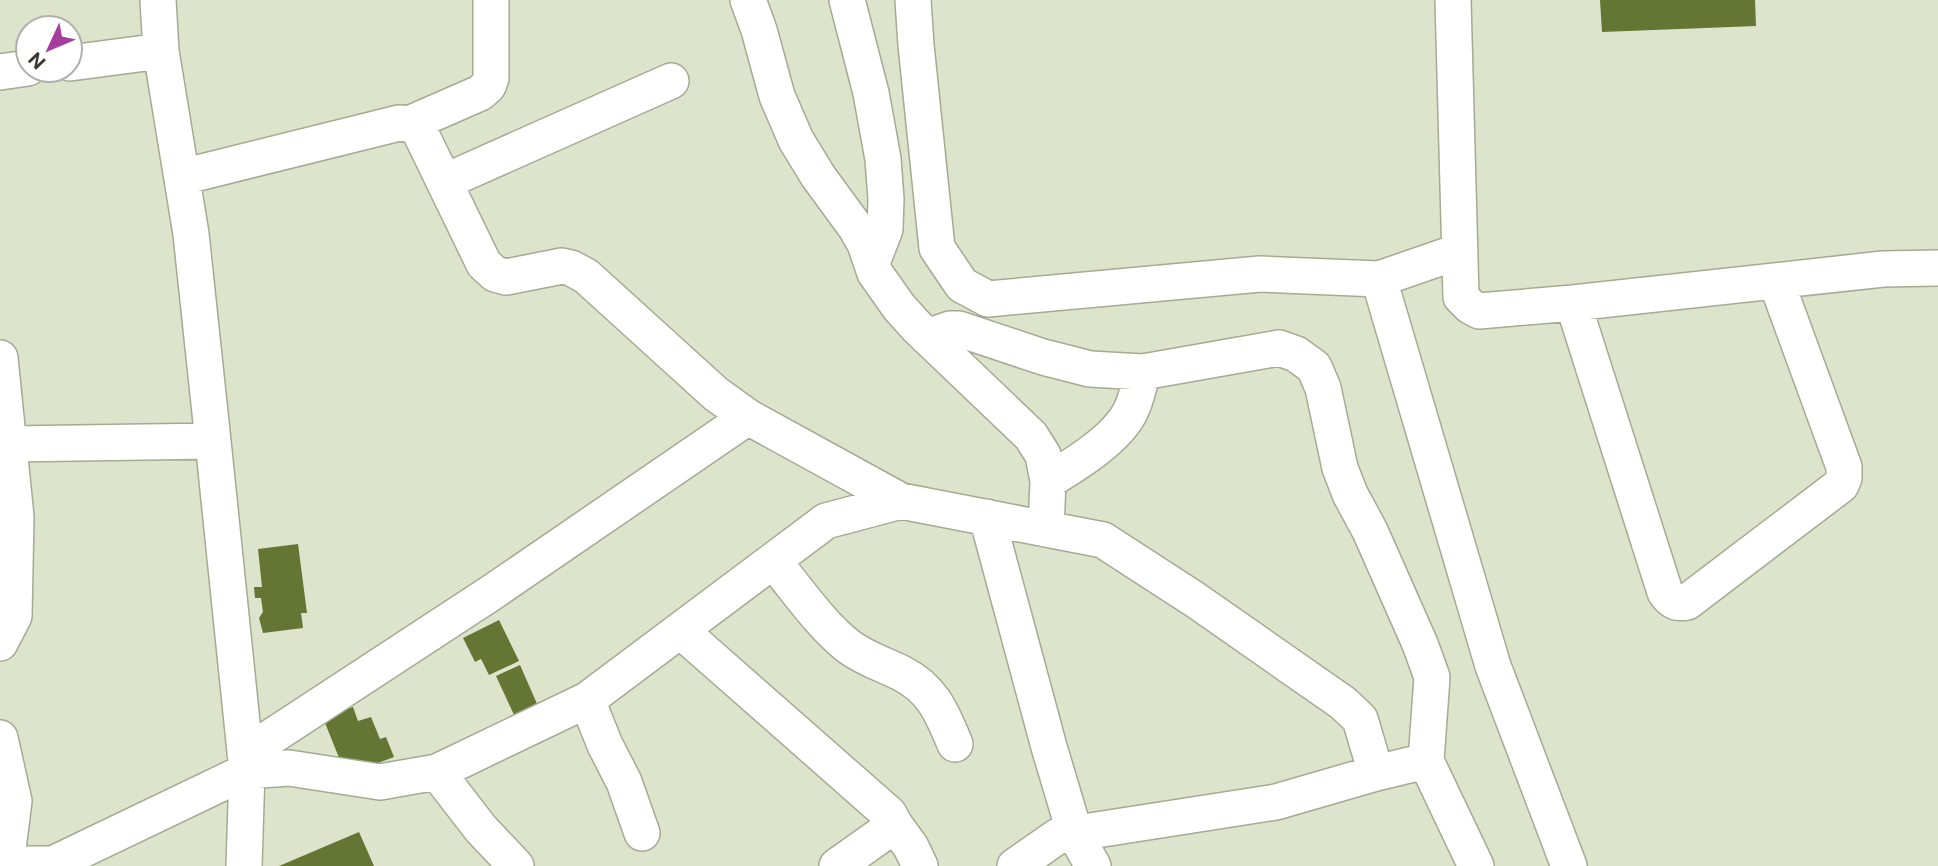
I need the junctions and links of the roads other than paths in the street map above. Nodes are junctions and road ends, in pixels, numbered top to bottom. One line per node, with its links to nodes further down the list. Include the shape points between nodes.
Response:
1 (158, 0): 7 (street)
2 (491, 0): 10 (street, via 488,86)
3 (748, 0): 14 (street, via 777,96 796,140 856,228)
4 (847, 0): 14 (street, via 883,159 885,229)
5 (913, 0): 16 (street, via 937,248 962,285 988,299 1260,274)
6 (1453, 0): 13 (street)
7 (161, 51): 8 (street); 11 (street)
8 (84, 61)
9 (671, 81): 12 (street)
10 (409, 124): 11 (street); 12 (street, via 418,128)
11 (182, 177): 23 (street)
12 (444, 182): 22 (street, via 484,264 495,274 506,277 572,268)
13 (1460, 251): 16 (street); 18 (street, via 1461,297 1470,306 1479,310)
14 (872, 262): 19 (street, via 899,307)
15 (1938, 268): 17 (street)
16 (1379, 279): 51 (street, via 1493,666)
17 (1776, 281): 18 (street); 18 (street, via 1844,467 1844,478 1841,485 1688,602 1679,604 1665,592)
18 (1573, 303)
19 (927, 337): 21 (street, via 959,329 1090,369); 25 (street, via 1031,436 1043,455)
20 (0, 358): 24 (street)
21 (1143, 372): 25 (street, via 1130,413 1119,429); 36 (street, via 1279,348 1314,367 1340,468 1432,677)
22 (748, 417): 26 (street); 37 (street)
23 (213, 441): 24 (street); 37 (street)
24 (9, 444): 27 (street)
25 (1048, 481): 29 (street)
26 (901, 501): 28 (street); 30 (street, via 826,521)
27 (8, 517): 32 (street, via 14,616)
28 (987, 517): 29 (street); 42 (street)
29 (1045, 529): 39 (street, via 1103,540 1343,702 1360,719)
30 (773, 561): 31 (street); 35 (street, via 849,647 924,687 943,713)
31 (681, 631): 33 (street); 40 (street, via 889,814)
32 (0, 643)
33 (587, 700): 38 (street); 41 (street)
34 (0, 738): 43 (street, via 14,801)
35 (955, 744)
36 (1426, 761): 39 (street); 50 (street)
37 (246, 762): 38 (street, via 380,782); 43 (street, via 53,864); 44 (street)
38 (437, 772): 45 (street)
39 (1376, 773): 42 (street, via 1276,802)
40 (895, 825): 46 (street); 47 (street)
41 (642, 833)
42 (1075, 834): 48 (street, via 1058,836); 49 (street)
43 (4, 865)
44 (244, 866)
45 (516, 866)
46 (837, 866)
47 (920, 866)
48 (1015, 866)
49 (1093, 866)
50 (1476, 866)
51 (1569, 866)

